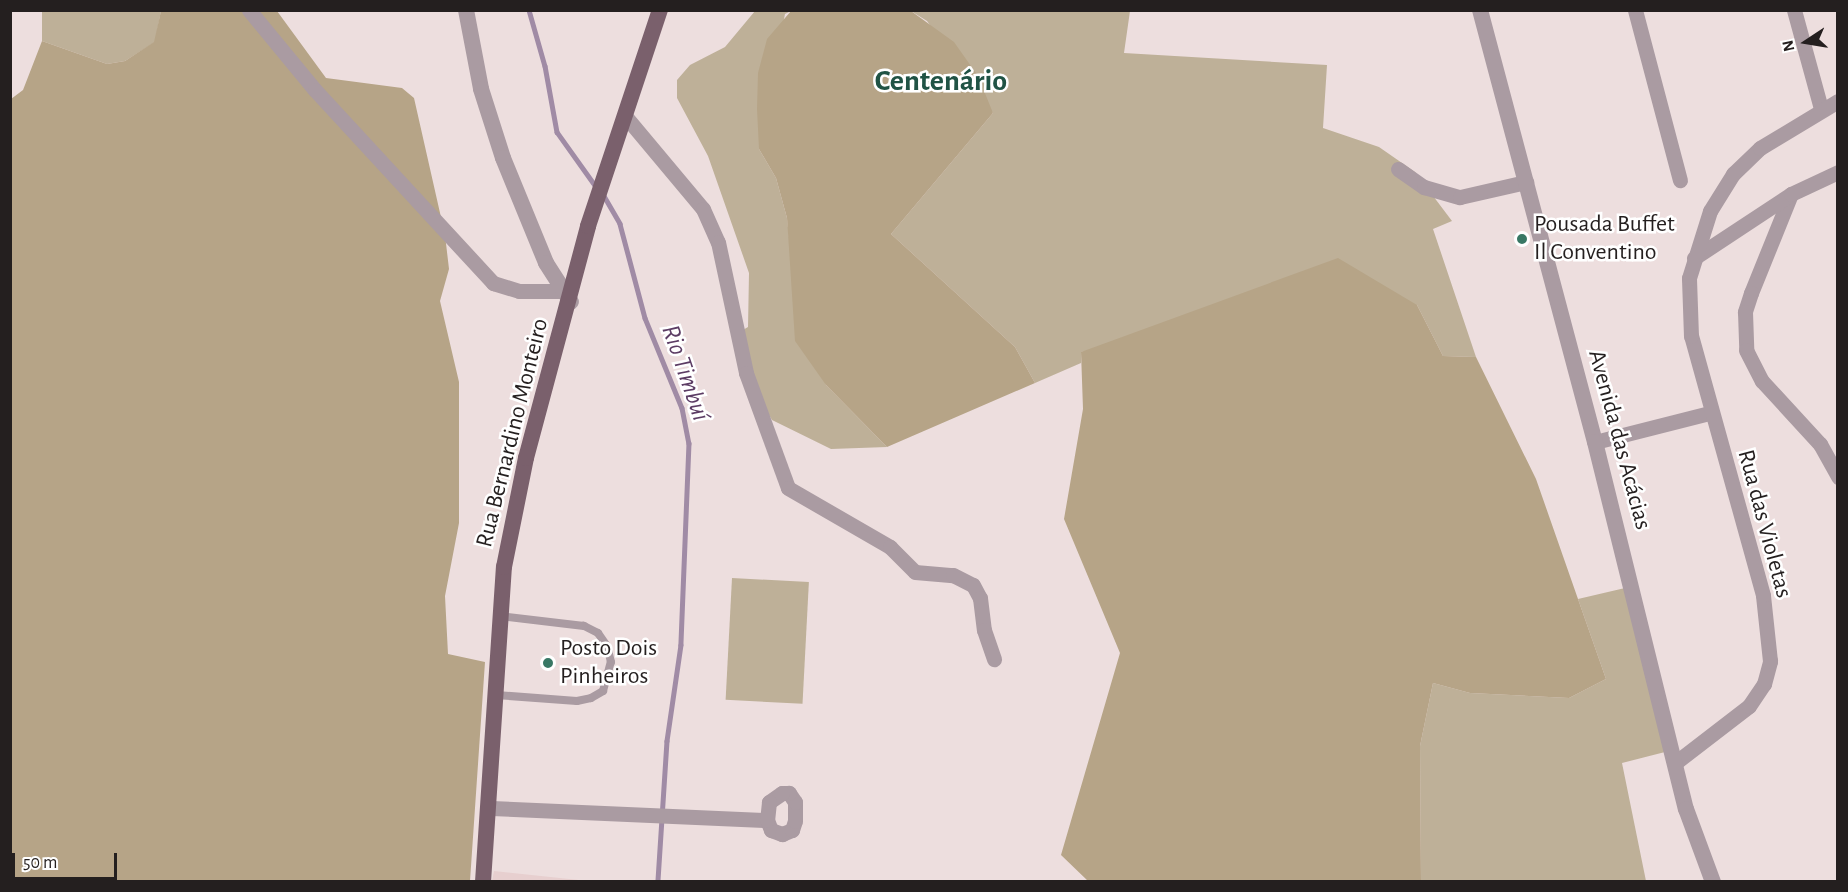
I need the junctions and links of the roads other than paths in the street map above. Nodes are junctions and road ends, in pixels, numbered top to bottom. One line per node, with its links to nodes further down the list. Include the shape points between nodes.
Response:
1 (249, 10): 16 (street, via 315,90 493,283 512,291)
2 (466, 10): 16 (street, via 481,89 502,158)
3 (660, 10): 9 (main road, Rua Bernardino Monteiro)
4 (1480, 10): 13 (street, Avenida das Acácias)
5 (1635, 10): 12 (street)
6 (1794, 10): 8 (street)
7 (1838, 101): 8 (street, Rua das Violetas)
8 (1821, 109): 15 (street, Rua das Violetas, via 1760,148 1733,174 1710,211)
9 (626, 117): 16 (main road, Rua Bernardino Monteiro, via 601,182); 21 (street, via 703,209 718,242 746,373 784,478 795,495 820,505 890,547 912,571 953,575 974,585)
10 (1398, 169): 13 (street, via 1424,187 1460,197)
11 (1838, 172): 14 (street)
12 (1680, 180)
13 (1526, 182): 18 (street, Avenida das Acácias)
14 (1791, 195): 15 (street); 19 (street, via 1745,312 1746,350 1762,381 1820,444)
15 (1694, 258): 17 (street, Rua das Violetas, via 1688,302 1691,336)
16 (566, 297): 20 (main road, Rua Bernardino Monteiro, via 526,458 504,567)
17 (1710, 413): 18 (street); 23 (street, Rua das Violetas, via 1763,595 1770,662 1764,684 1749,706)
18 (1595, 442): 23 (street, Avenida das Acácias)
19 (1838, 477)
20 (500, 616): 22 (main road, Rua Bernardino Monteiro); 22 (lane, via 584,626 598,633 611,662 603,691 591,698 577,701)
21 (993, 659)
22 (495, 695): 24 (main road, Rua Bernardino Monteiro)
23 (1675, 762): 27 (street, Avenida das Acácias)
24 (490, 808): 25 (street); 26 (main road, Rua Bernardino Monteiro)
25 (767, 820)
26 (483, 882)
27 (1713, 882)

